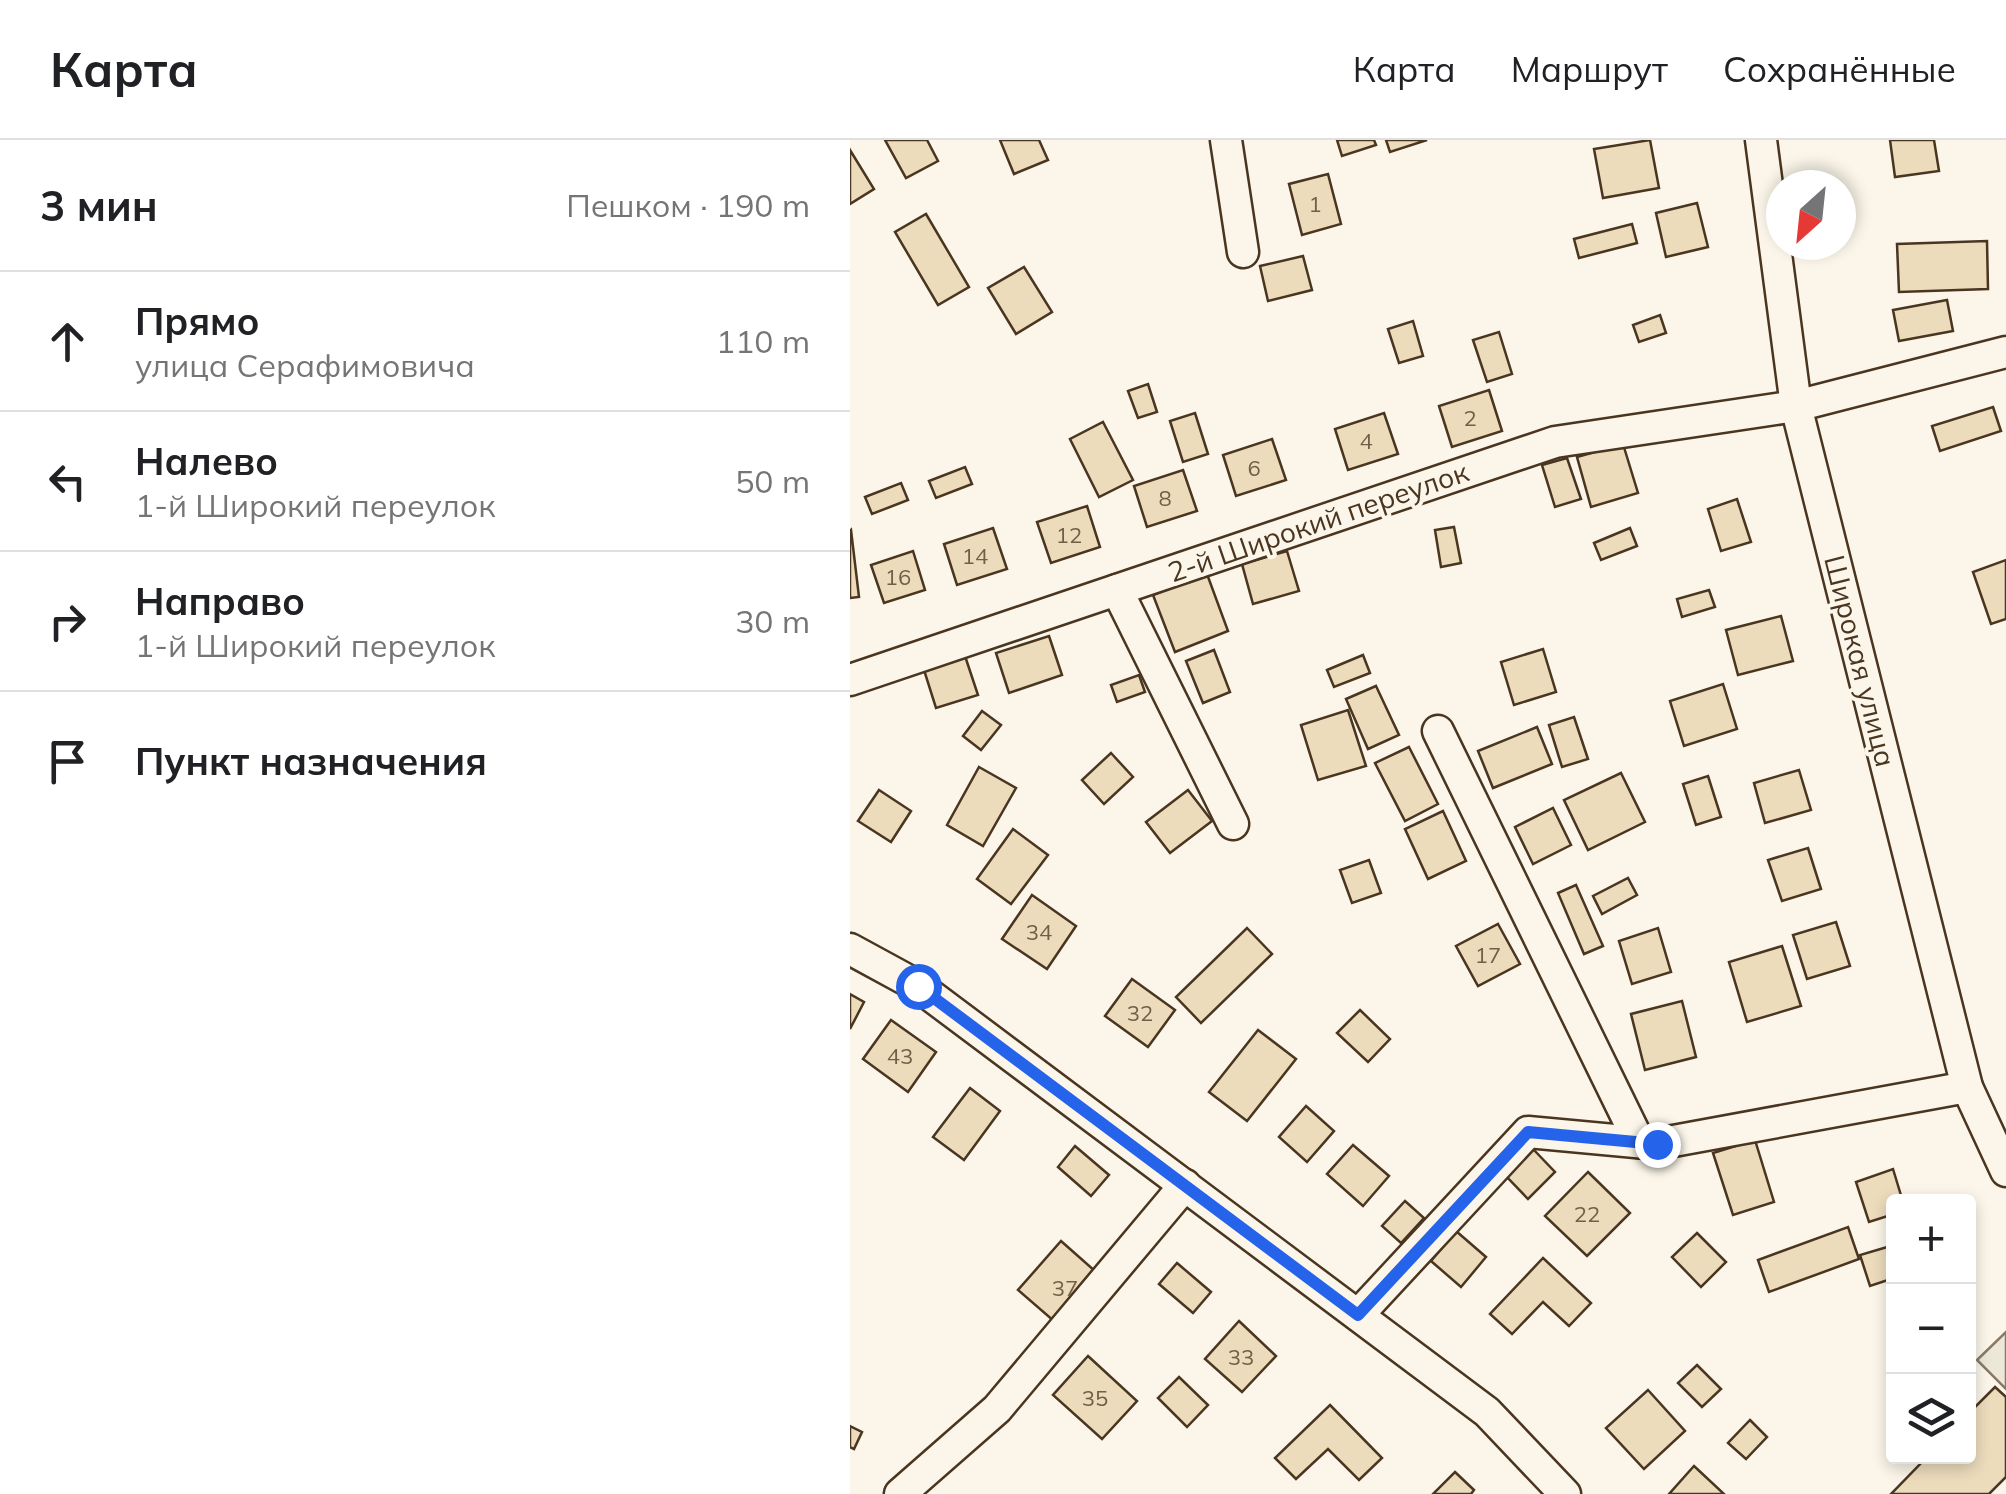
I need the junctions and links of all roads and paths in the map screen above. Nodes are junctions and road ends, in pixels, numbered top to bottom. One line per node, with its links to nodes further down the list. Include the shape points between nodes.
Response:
1 (1226, 140): 3 (street)
2 (1761, 140): 5 (street, Широкая улица)
3 (1243, 252)
4 (2006, 352): 5 (street, 2-й Широкий переулок)
5 (1796, 406): 6 (street, 2-й Широкий переулок, via 1555,442); 11 (street, Широкая улица)
6 (1117, 590): 7 (street, 2-й Широкий переулок); 9 (street)
7 (850, 680)
8 (1438, 731): 12 (street)
9 (1233, 824)
10 (850, 949): 14 (street, via 918,986)
11 (1967, 1088): 12 (street); 13 (street, Широкая улица)
12 (1639, 1142): 15 (street, via 1528,1132)
13 (2006, 1171)
14 (1185, 1185): 15 (street); 16 (street, via 997,1409)
15 (1358, 1315): 17 (street, via 1487,1412)
16 (900, 1494)
17 (1564, 1494)

